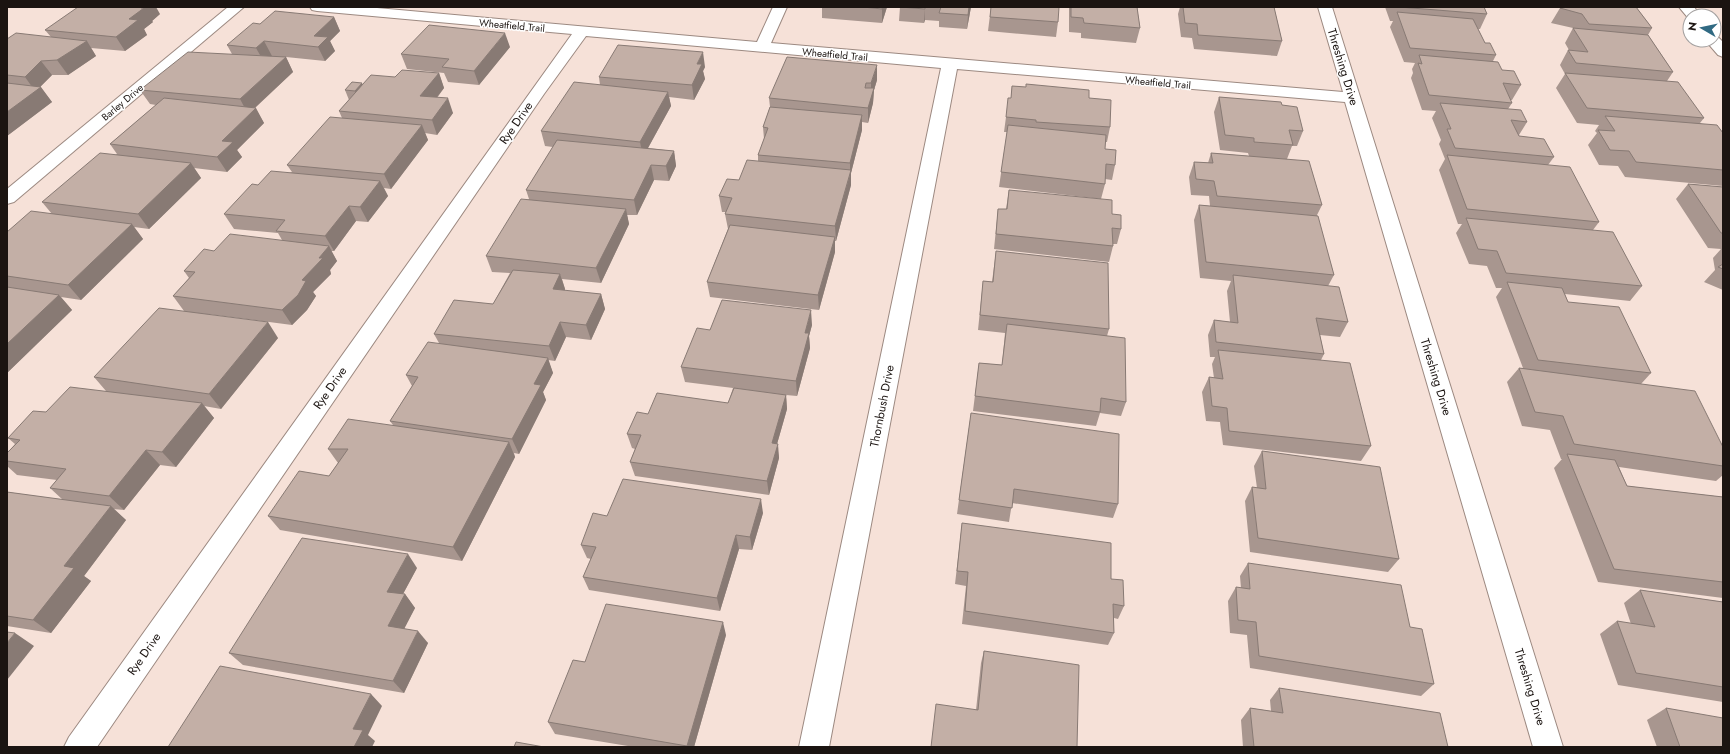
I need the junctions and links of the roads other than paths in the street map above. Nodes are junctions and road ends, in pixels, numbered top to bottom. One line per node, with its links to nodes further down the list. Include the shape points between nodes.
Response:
1 (237, 7): 9 (street, Barley Drive)
2 (318, 7): 5 (street, Wheatfield Trail)
3 (780, 7): 6 (street)
4 (1325, 7): 8 (street, Threshing Drive)
5 (582, 31): 6 (street, Wheatfield Trail); 10 (street, Rye Drive)
6 (762, 47): 7 (street, Wheatfield Trail)
7 (950, 64): 8 (street, Wheatfield Trail); 11 (street, Thornbush Drive)
8 (1352, 98): 12 (street, Threshing Drive)
9 (7, 198)
10 (79, 747)
11 (814, 747)
12 (1548, 747)

